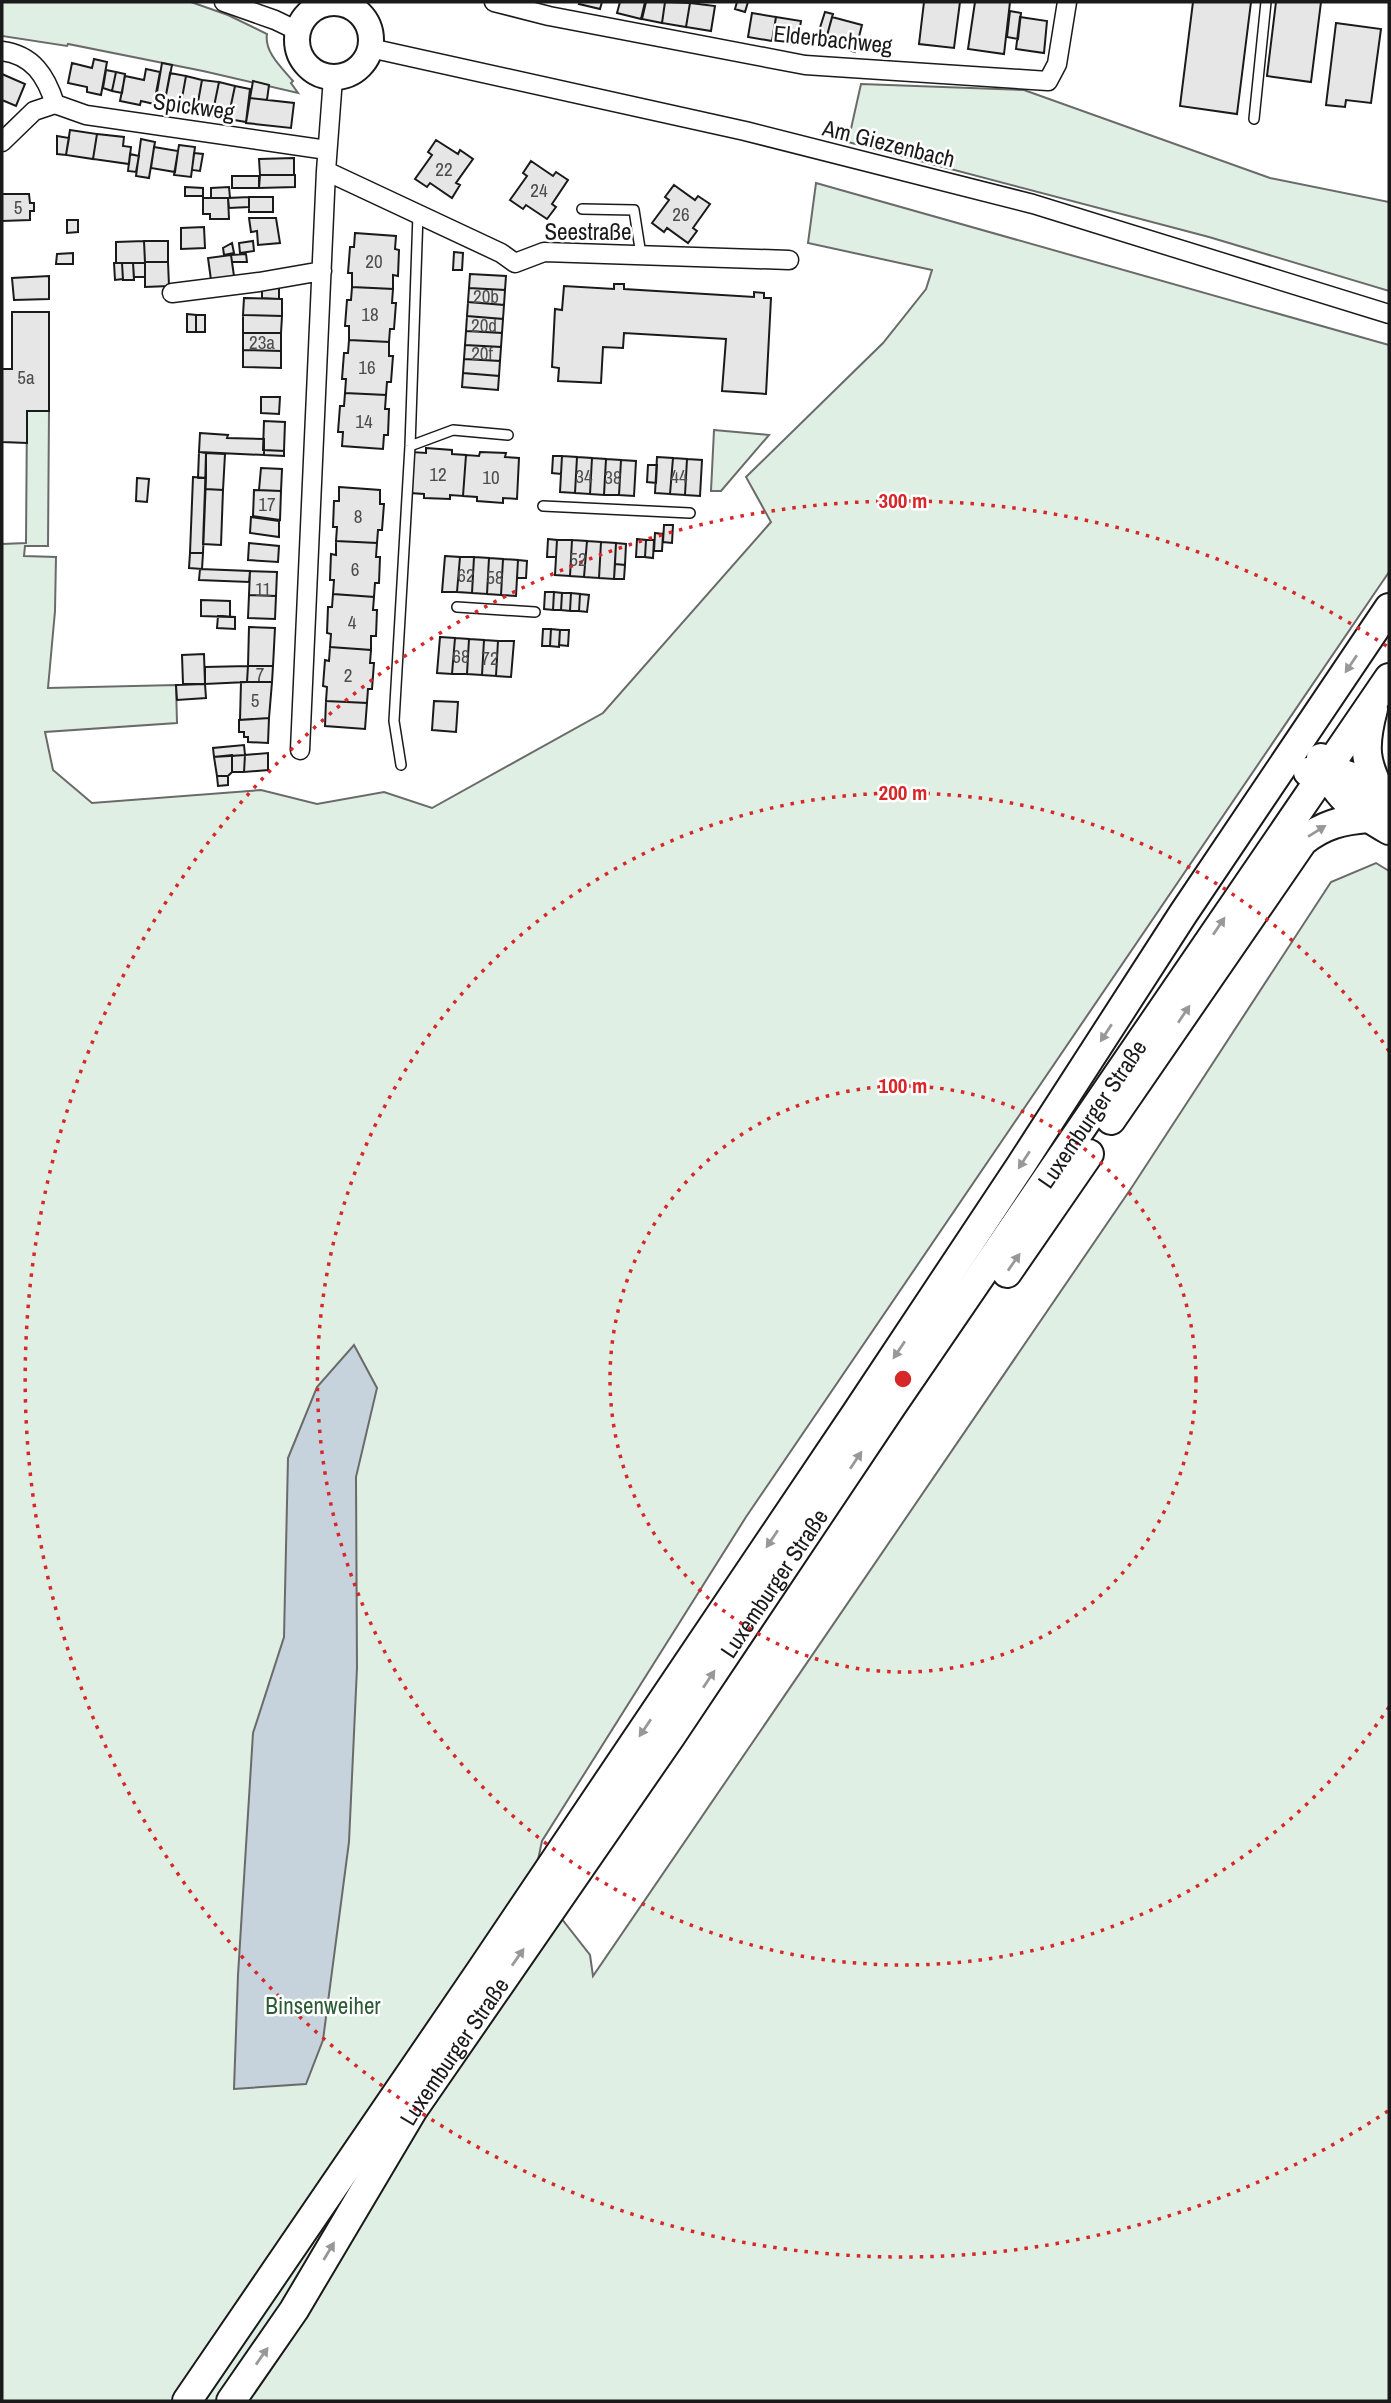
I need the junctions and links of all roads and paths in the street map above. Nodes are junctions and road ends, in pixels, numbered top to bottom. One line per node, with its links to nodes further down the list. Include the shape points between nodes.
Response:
1 (224, 2): 6 (street)
2 (335, 2): 6 (street, via 311,11); 7 (street, via 363,17)
3 (494, 2): 4 (street, Elderbachweg, via 805,65 1048,81 1057,64)
4 (1067, 2)
5 (1266, 2): 11 (lane)
6 (298, 31): 9 (street, via 300,56 308,67)
7 (370, 48): 9 (street, via 360,66); 21 (street, Am Giezenbach, via 745,131 1033,204)
8 (2, 51): 10 (street, via 30,61 41,71)
9 (333, 78): 13 (street)
10 (55, 104): 12 (street, via 34,111); 13 (street, Spickweg, via 86,115)
11 (1254, 119)
12 (2, 142)
13 (327, 150): 14 (street)
14 (326, 171): 16 (street, Seestraße); 19 (street)
15 (582, 209): 17 (lane, via 634,209)
16 (418, 212): 17 (street, Seestraße, via 515,263 544,252); 23 (lane)
17 (641, 255): 18 (street, Seestraße)
18 (789, 260)
19 (322, 271): 20 (street); 31 (street)
20 (172, 293)
21 (1389, 314)
22 (508, 435): 23 (lane, via 453,430)
23 (410, 446): 32 (lane, via 394,721)
24 (543, 506): 25 (lane)
25 (690, 513)
26 (457, 607): 28 (lane)
27 (1389, 608): 35 (main road, one-way to 35)
28 (535, 612)
29 (1389, 643): 33 (main road, via 1325,737 1321,751)
30 (1382, 687): 33 (main road, Luxemburger Straße); 34 (main road, via 1365,749)
31 (300, 750)
32 (401, 765)
33 (1325, 770): 34 (main road, via 1351,776); 35 (main road, via 1295,778 1228,871); 36 (main road, Luxemburger Straße, one-way to 33)
34 (1383, 813): 36 (main road, one-way to 34, via 935,1367 968,1328 1303,841 1333,823)
35 (1183, 914): 37 (main road, Luxemburger Straße, one-way to 37, via 849,1424)
36 (891, 1407): 38 (main road, Luxemburger Straße, one-way to 36, via 294,2310 412,2111)
37 (187, 2401)
38 (231, 2401)

